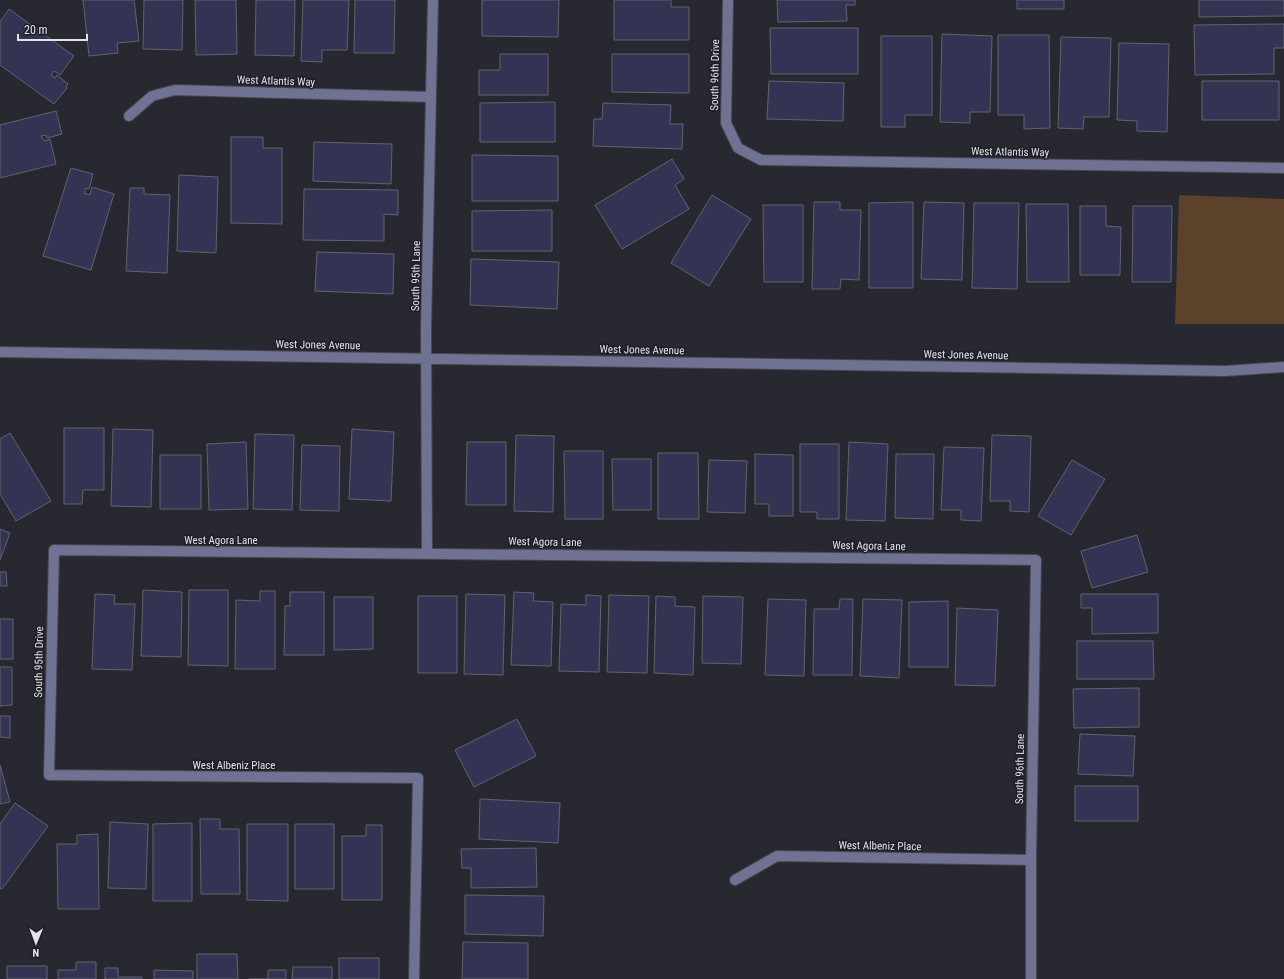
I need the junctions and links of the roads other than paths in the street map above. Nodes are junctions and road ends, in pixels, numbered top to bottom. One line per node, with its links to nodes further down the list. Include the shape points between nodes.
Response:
1 (433, 0): 3 (street, South 95th Lane)
2 (728, 0): 5 (street, South 96th Drive, via 726,123)
3 (431, 97): 4 (street, West Atlantis Way, via 175,90 152,96); 8 (street, South 95th Lane)
4 (129, 116)
5 (738, 148): 6 (street, West Atlantis Way, via 761,160)
6 (1284, 168)
7 (0, 352): 8 (street, West Jones Avenue)
8 (427, 359): 9 (street, West Jones Avenue, via 1225,371); 11 (street, South 95th Lane)
9 (1284, 367)
10 (54, 550): 11 (street, West Agora Lane); 13 (street, South 95th Drive)
11 (427, 553): 12 (street, West Agora Lane)
12 (1036, 560): 14 (street, South 96th Lane)
13 (49, 775): 16 (street, West Albeniz Place, via 418,778)
14 (1031, 860): 15 (street, West Albeniz Place, via 777,856); 17 (street, South 96th Lane)
15 (735, 880)
16 (414, 979)
17 (1032, 979)

